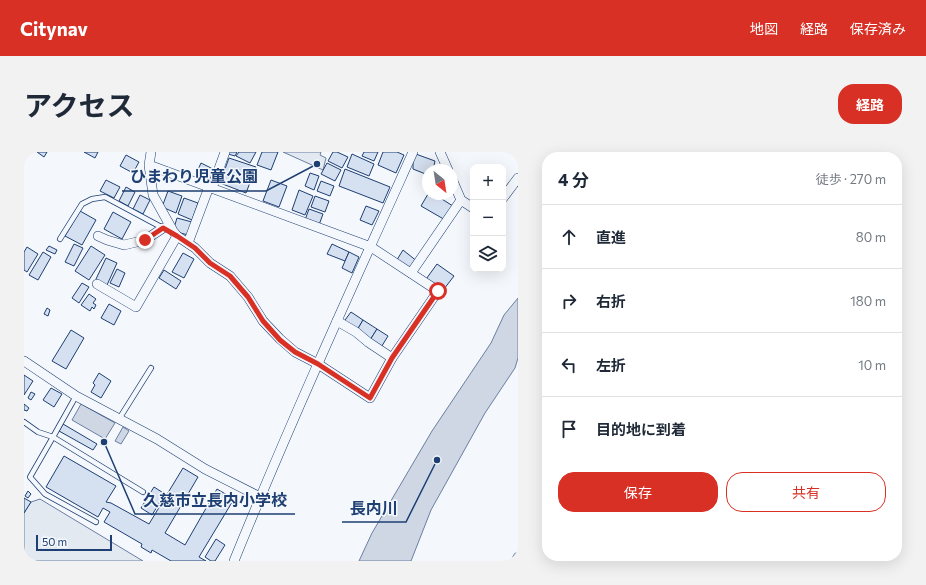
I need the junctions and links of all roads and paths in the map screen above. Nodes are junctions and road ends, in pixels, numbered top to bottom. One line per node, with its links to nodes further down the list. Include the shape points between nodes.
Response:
1 (151, 152): 6 (street)
2 (225, 152): 8 (street)
3 (413, 152): 18 (street)
4 (440, 152): 5 (street)
5 (445, 164)
6 (149, 166): 8 (street); 15 (street, via 153,195)
7 (518, 178): 10 (street)
8 (210, 188): 17 (street); 18 (street)
9 (458, 193): 11 (street)
10 (506, 194)
11 (461, 200): 12 (street); 19 (street)
12 (470, 206)
13 (163, 228): 14 (street, via 145,240 124,245); 15 (lane); 16 (lane, via 105,197 82,204)
14 (98, 236)
15 (177, 236): 17 (street); 20 (street, via 136,307)
16 (60, 239)
17 (188, 243): 24 (street, via 210,263 230,276 280,340 295,352)
18 (371, 247): 19 (street); 21 (street)
19 (411, 273): 22 (street, via 438,291)
20 (97, 284)
21 (337, 321): 22 (street); 24 (street)
22 (392, 358): 24 (street, via 370,398)
23 (24, 361): 26 (street)
24 (318, 364): 31 (street)
25 (151, 368): 27 (lane)
26 (76, 396): 27 (street); 29 (lane)
27 (119, 419): 31 (street, via 205,469)
28 (24, 422): 29 (lane)
29 (53, 438): 30 (lane); 32 (lane, via 30,477 45,494)
30 (143, 492)
31 (260, 497): 34 (street)
32 (96, 522)
33 (518, 557): 35 (street)
34 (234, 561)
35 (516, 561)

